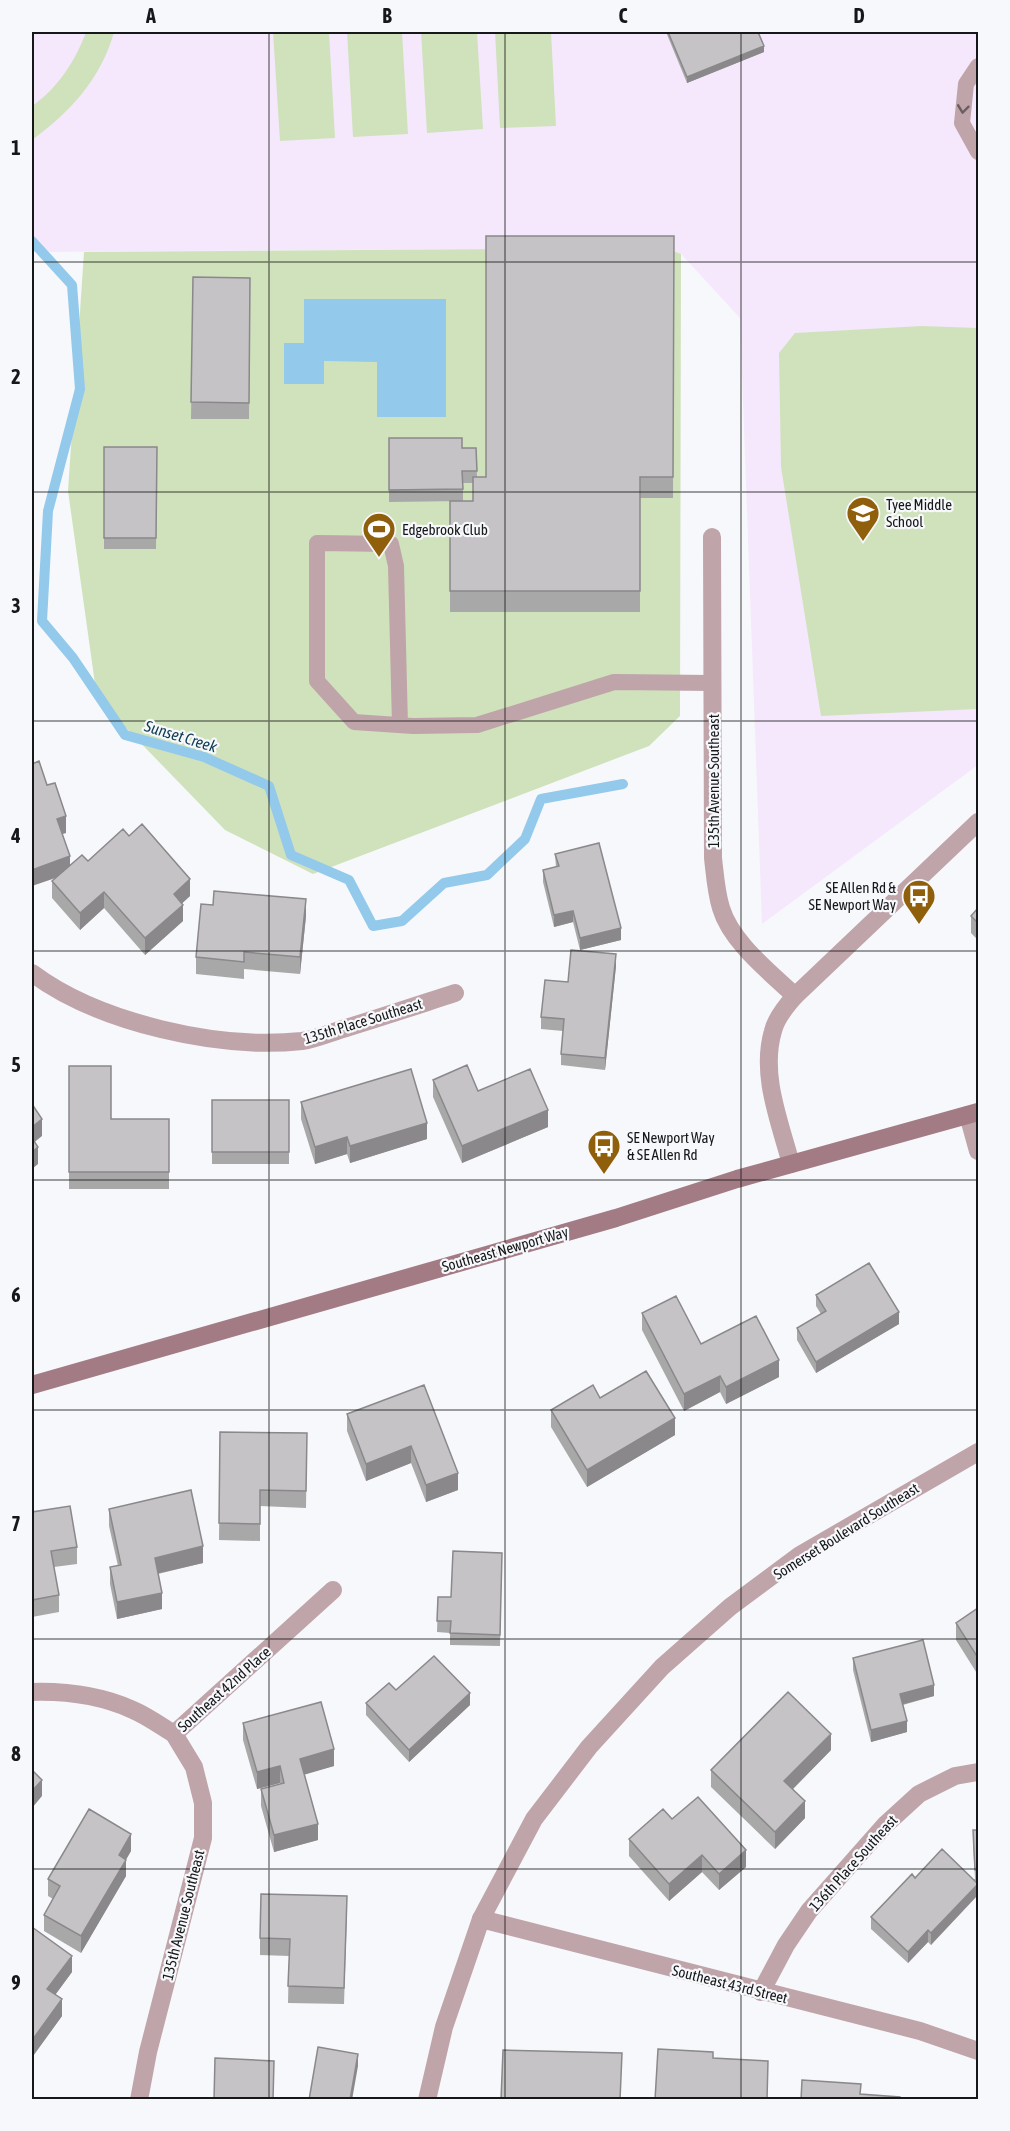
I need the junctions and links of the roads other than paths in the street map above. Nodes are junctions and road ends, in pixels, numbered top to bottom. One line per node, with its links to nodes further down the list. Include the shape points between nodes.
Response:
1 (978, 66): 2 (lane, one-way to 2, via 966,84 962,123)
2 (978, 152)
3 (712, 537): 4 (street, 135th Avenue Southeast)
4 (712, 682): 5 (lane, via 614,682 477,725); 9 (street, 135th Avenue Southeast, via 713,858 721,910 753,957)
5 (400, 725): 5 (lane, via 354,722 317,681 317,543 391,544 396,566)
6 (978, 822): 9 (street)
7 (32, 973): 8 (street, 135th Place Southeast, via 115,1016 180,1034 246,1042 303,1041)
8 (455, 993)
9 (795, 996): 12 (street, via 773,1030 769,1081)
10 (973, 1114): 11 (street); 12 (main road, Southeast Newport Way)
11 (978, 1151)
12 (791, 1164): 13 (main road, Southeast Newport Way, via 616,1218)
13 (32, 1384)
14 (978, 1452): 19 (street, Somerset Boulevard Southeast, via 800,1555 730,1606 662,1667 589,1747 534,1819)
15 (333, 1590): 17 (street, Southeast 42nd Place)
16 (32, 1692): 17 (street, Southeast 42nd Place, via 64,1691 101,1698 134,1710)
17 (174, 1734): 22 (street, 135th Avenue Southeast, via 194,1767 203,1803 202,1838)
18 (978, 1772): 20 (street, 136th Place Southeast, via 955,1776 920,1794 885,1825 809,1911)
19 (481, 1919): 20 (street, Southeast 43rd Street); 23 (street, Somerset Boulevard Southeast, via 444,2027)
20 (761, 1992): 21 (street, Southeast 43rd Street, via 920,2031)
21 (978, 2051)
22 (139, 2100)
23 (427, 2100)

